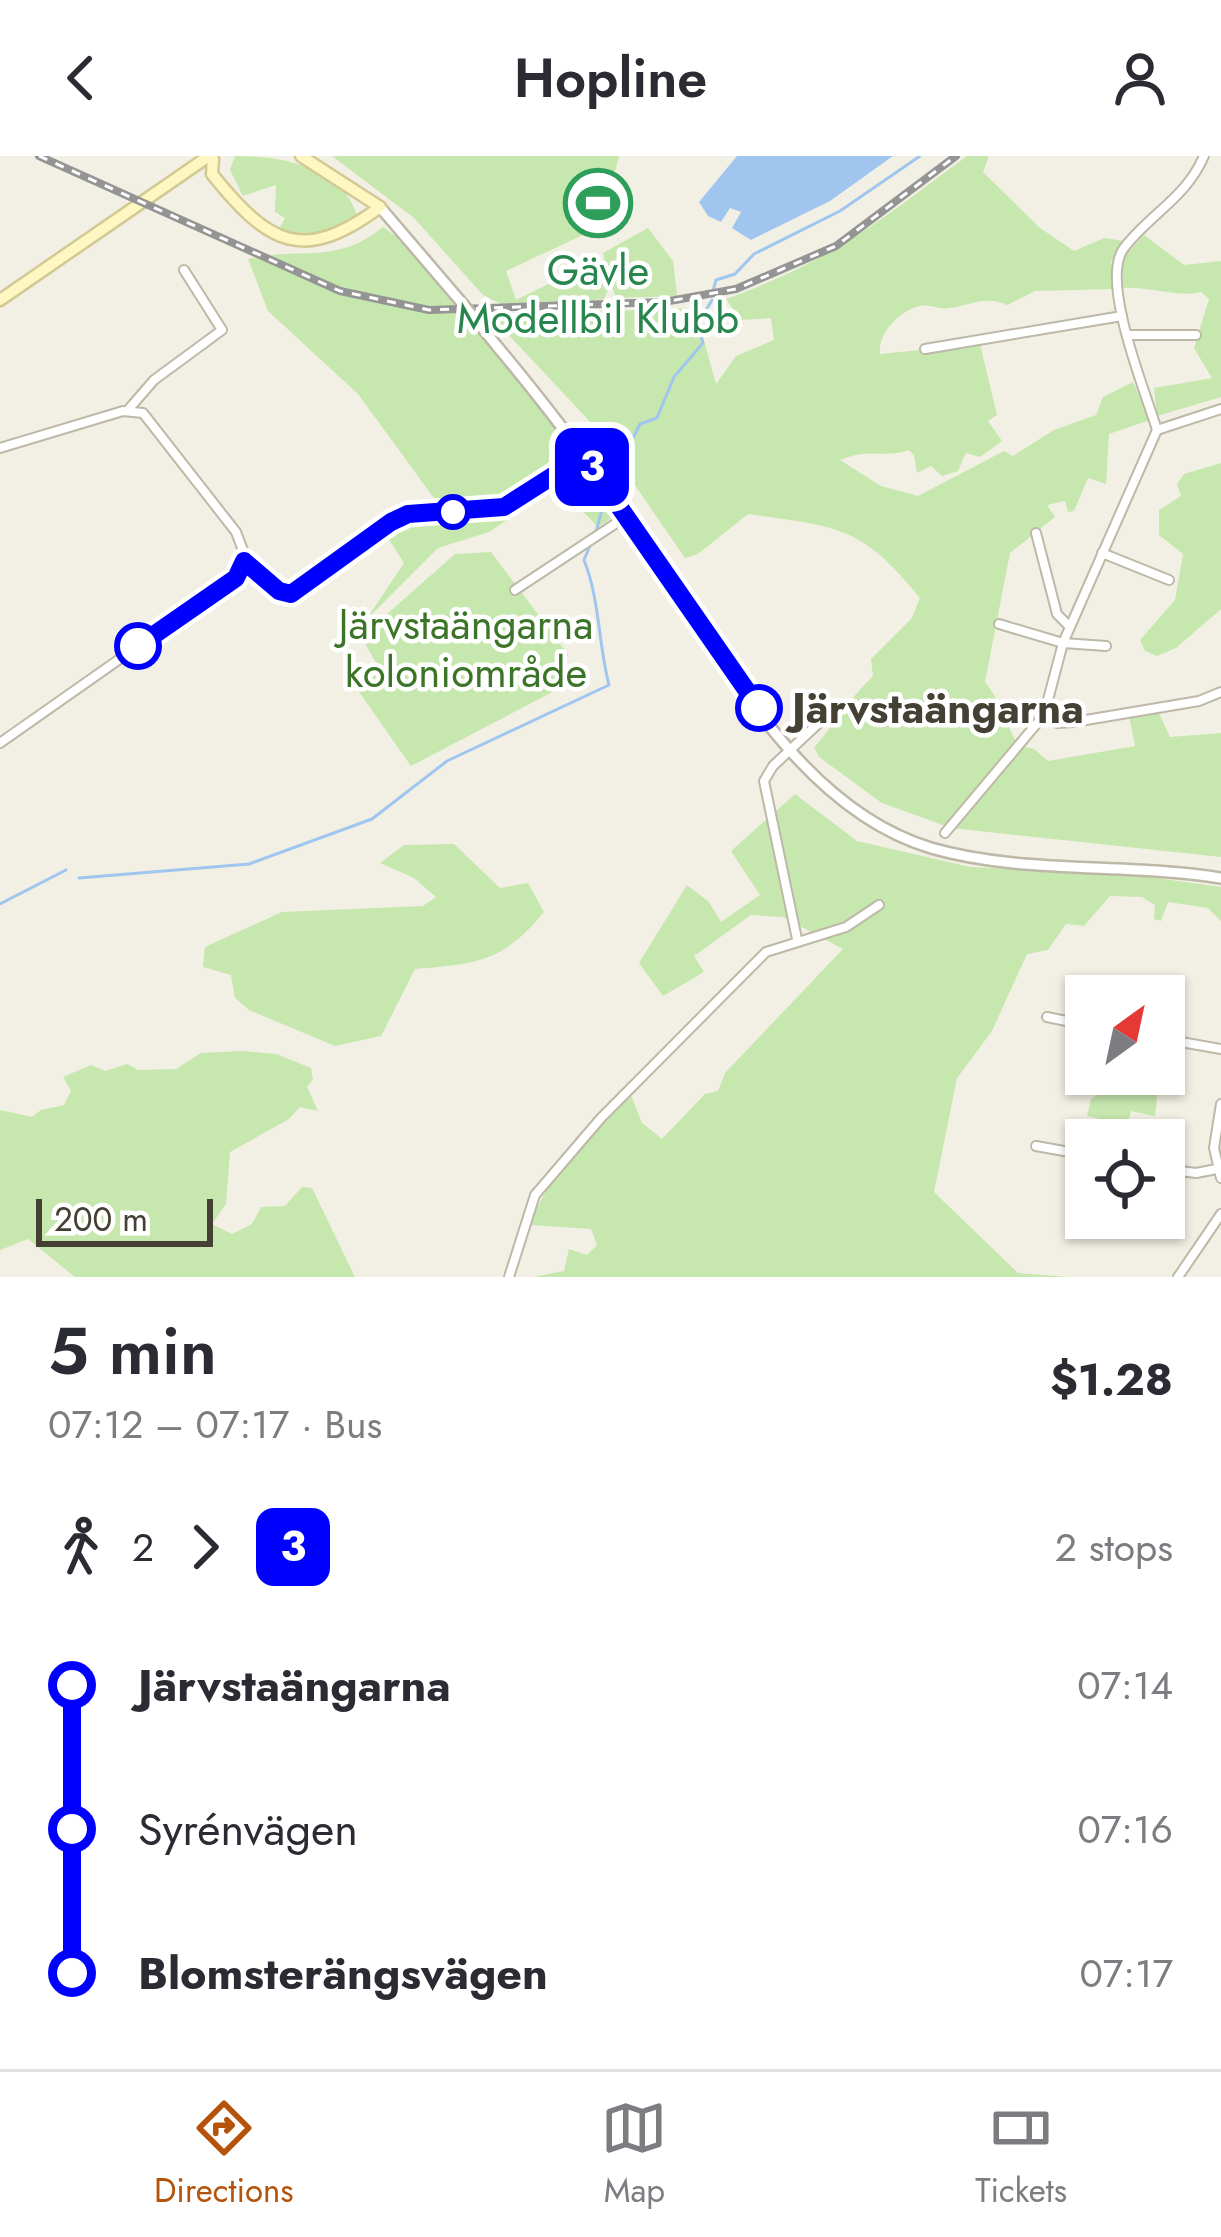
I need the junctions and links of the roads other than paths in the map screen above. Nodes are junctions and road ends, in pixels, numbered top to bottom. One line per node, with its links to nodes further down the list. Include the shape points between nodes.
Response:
1 (301, 156): 6 (main road)
2 (1204, 156): 9 (street, via 1187,189 1119,255)
3 (213, 157): 4 (main road); 5 (main road); 6 (main road, via 212,174 229,195 278,237 326,239)
4 (192, 175): 5 (main road); 6 (main road, via 208,179 256,230 286,244 336,242 367,226)
5 (176, 182): 8 (main road)
6 (378, 210): 17 (street, bridge)
7 (184, 271): 14 (street, via 222,330 154,380)
8 (0, 300)
9 (1122, 316): 10 (street); 12 (street)
10 (1128, 335): 11 (street); 15 (street)
11 (1196, 335)
12 (925, 350)
13 (1221, 409): 15 (street)
14 (127, 411): 16 (street); 21 (street, via 156,423 236,532)
15 (1157, 430): 20 (street)
16 (0, 448)
17 (584, 456): 18 (street); 21 (street, via 504,507 391,522 284,593)
18 (627, 516): 23 (street); 32 (street)
19 (1036, 533): 25 (street, via 1057,614)
20 (1102, 553): 22 (street); 25 (street)
21 (244, 561): 31 (street, via 236,578)
22 (1169, 580)
23 (515, 590)
24 (999, 624): 26 (street)
25 (1070, 626): 26 (street)
26 (1063, 643): 27 (street); 29 (street)
27 (1106, 646)
28 (1221, 692): 29 (street, via 1074,722)
29 (1043, 715): 33 (street)
30 (821, 721): 32 (street)
31 (0, 743)
32 (789, 751): 34 (street, via 861,816 937,849); 36 (street, via 764,789)
33 (945, 833)
34 (1221, 878)
35 (879, 905): 36 (street, via 846,928)
36 (797, 939): 47 (street, via 766,952 555,1168 526,1214)
37 (1048, 1017): 38 (street)
38 (1065, 1021)
39 (1185, 1043): 40 (street)
40 (1221, 1049)
41 (1221, 1104): 45 (street)
42 (1036, 1146): 43 (street)
43 (1065, 1151)
44 (1185, 1172): 45 (street)
45 (1219, 1173)
46 (1221, 1214): 48 (street)
47 (509, 1277)
48 (1178, 1277)

